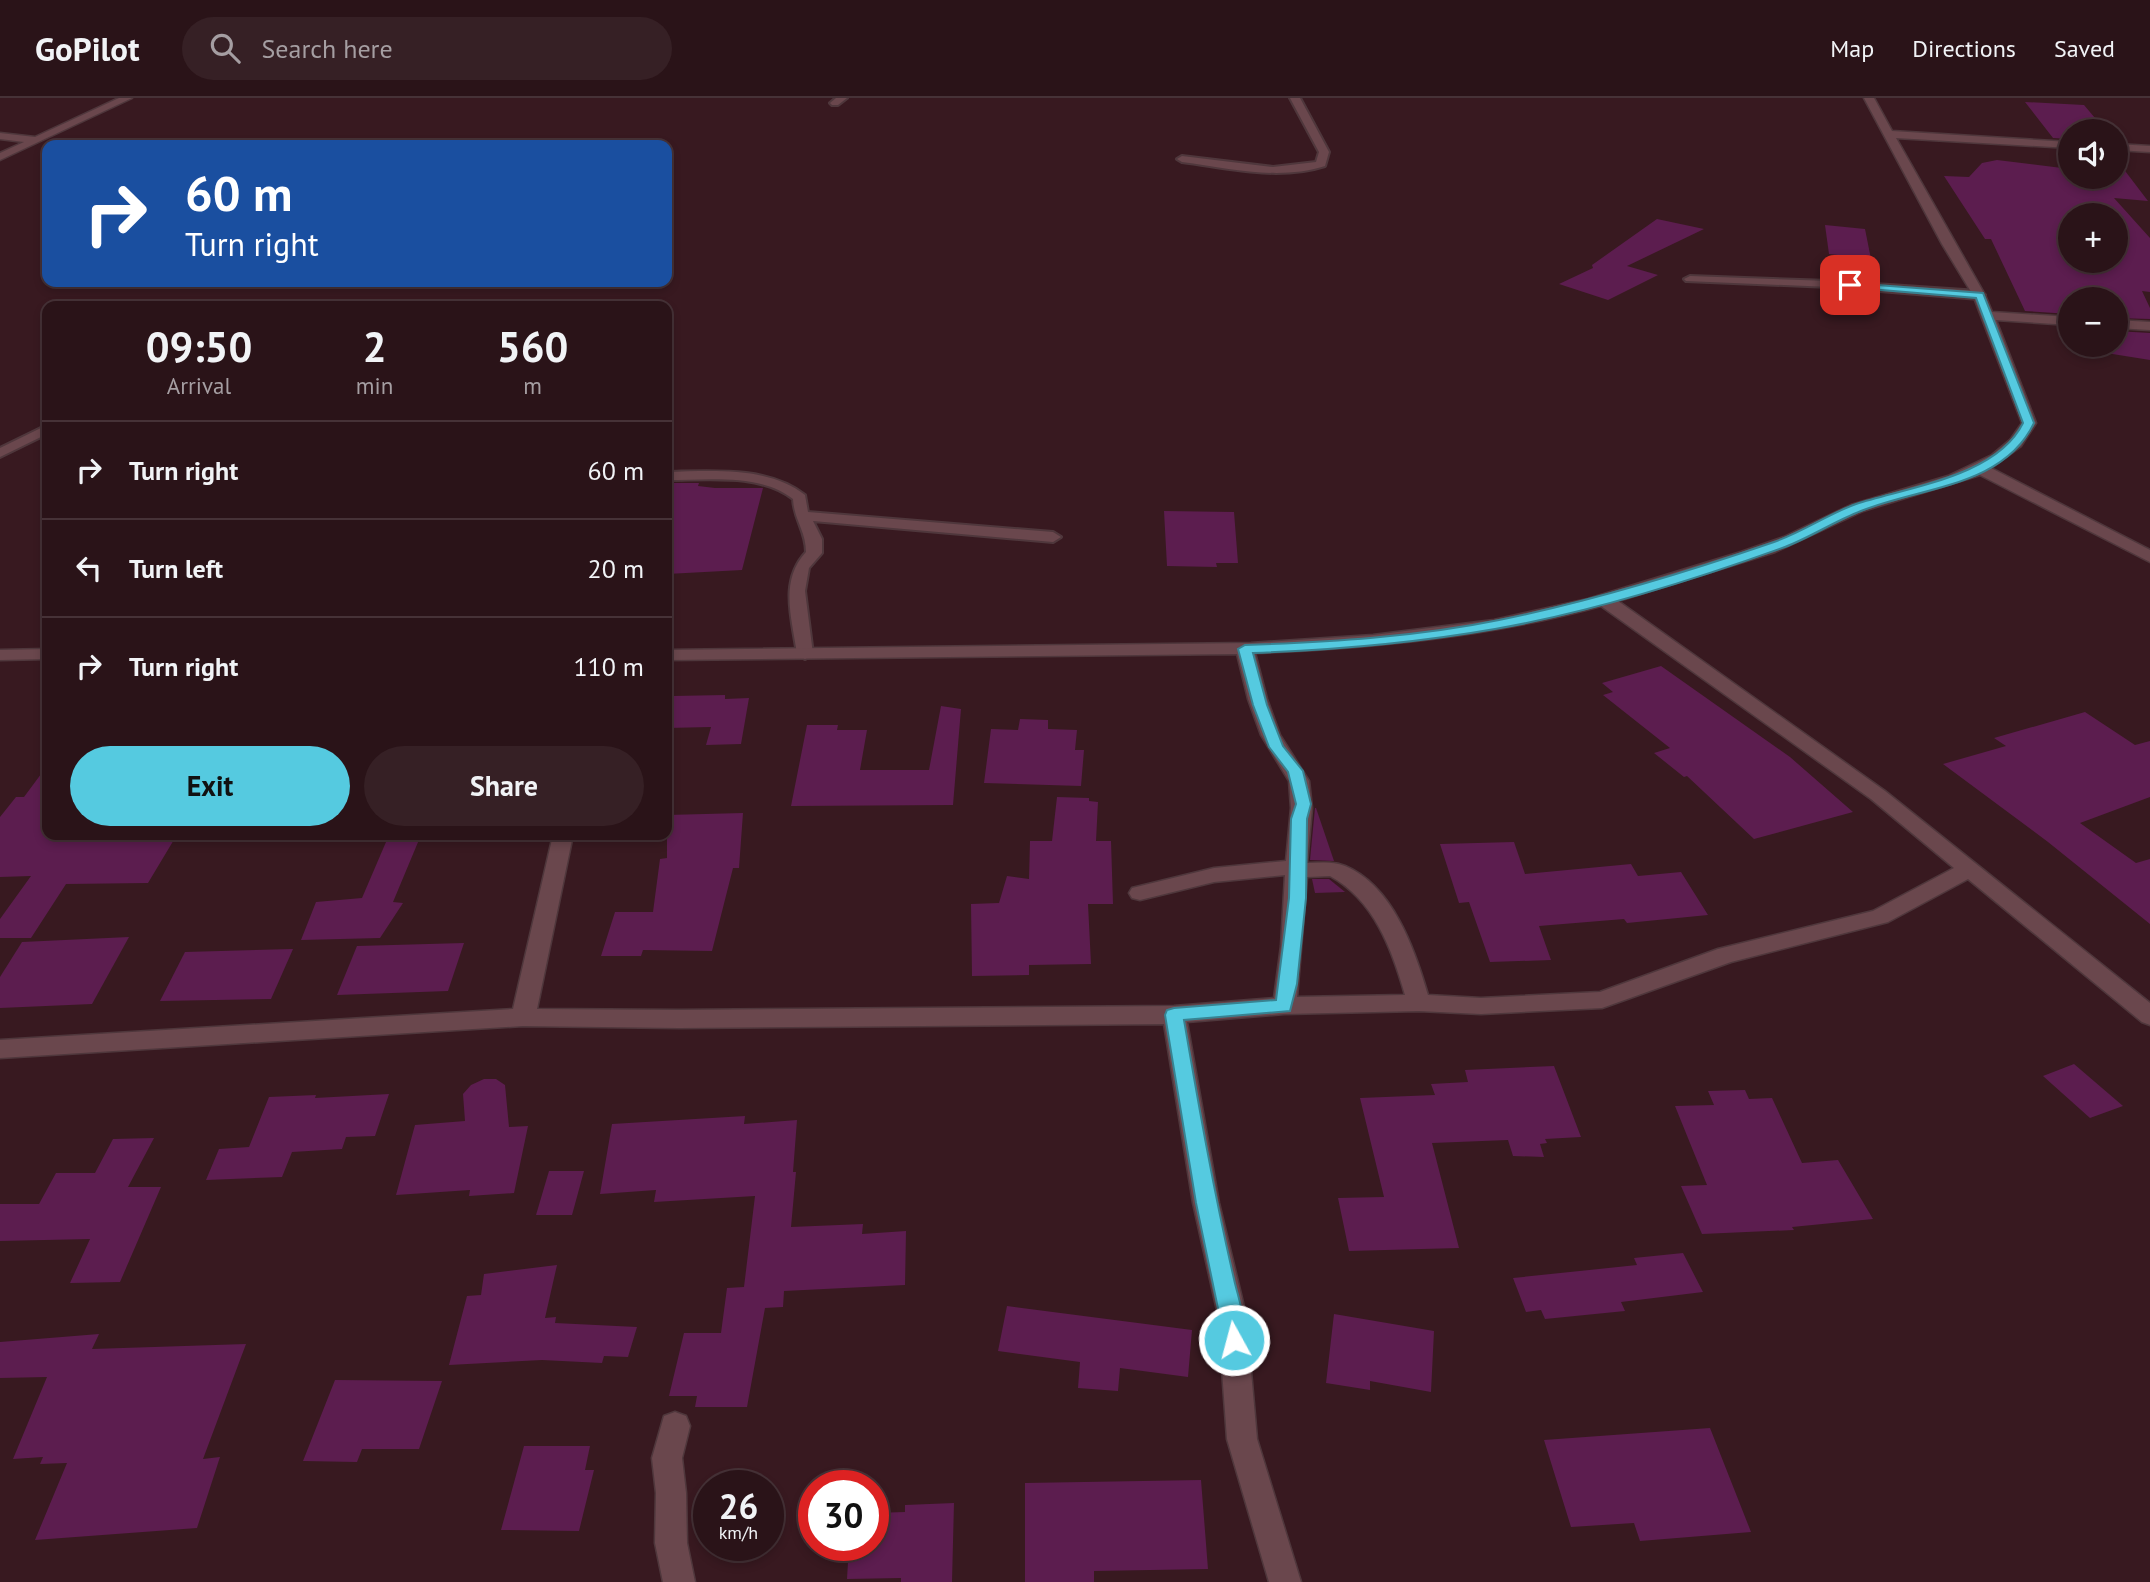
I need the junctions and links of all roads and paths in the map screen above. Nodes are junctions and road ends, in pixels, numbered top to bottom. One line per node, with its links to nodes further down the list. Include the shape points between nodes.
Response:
1 (127, 98): 6 (street)
2 (1295, 98): 11 (lane, via 1324,152 1321,164 1278,171)
3 (1869, 98): 4 (street)
4 (1888, 134): 7 (street); 13 (street)
5 (0, 136): 6 (street)
6 (38, 140): 10 (street)
7 (2058, 144)
8 (2128, 148): 9 (street)
9 (2150, 149)
10 (0, 157)
11 (1182, 159)
12 (1690, 279): 13 (lane)
13 (1979, 295): 14 (street)
14 (1987, 316): 15 (street); 20 (street, via 2029,423 2007,454)
15 (2058, 320)
16 (2128, 325): 17 (street)
17 (2150, 326)
18 (42, 432): 19 (lane)
19 (0, 453)
20 (1981, 469): 24 (street); 25 (street, via 1858,508 1782,543)
21 (672, 476): 22 (lane, via 762,482 796,494)
22 (801, 516): 23 (lane); 28 (lane, via 814,539 814,553 801,566 797,591)
23 (1053, 537)
24 (2150, 557)
25 (1605, 600): 26 (street, via 1496,625 1414,637); 33 (street, via 1814,748)
26 (1245, 649): 28 (street); 32 (street, via 1276,747 1295,771 1300,789 1303,804)
27 (42, 654): 29 (street)
28 (805, 654): 30 (street)
29 (0, 655)
30 (672, 655)
31 (562, 840): 39 (street)
32 (1297, 868): 34 (street, via 1204,877); 35 (street, via 1339,872 1388,918 1404,951); 36 (street, via 1292,963)
33 (1970, 869): 35 (street, via 1880,918 1726,956 1602,1000 1481,1006); 38 (street)
34 (1140, 893)
35 (1419, 1003): 36 (street)
36 (1283, 1006): 37 (street)
37 (1174, 1015): 39 (street); 43 (street, via 1206,1203 1232,1315 1242,1439)
38 (2150, 1016)
39 (523, 1017): 40 (street)
40 (0, 1049)
41 (676, 1426): 42 (street, via 667,1458 671,1543)
42 (679, 1582)
43 (1285, 1582)

